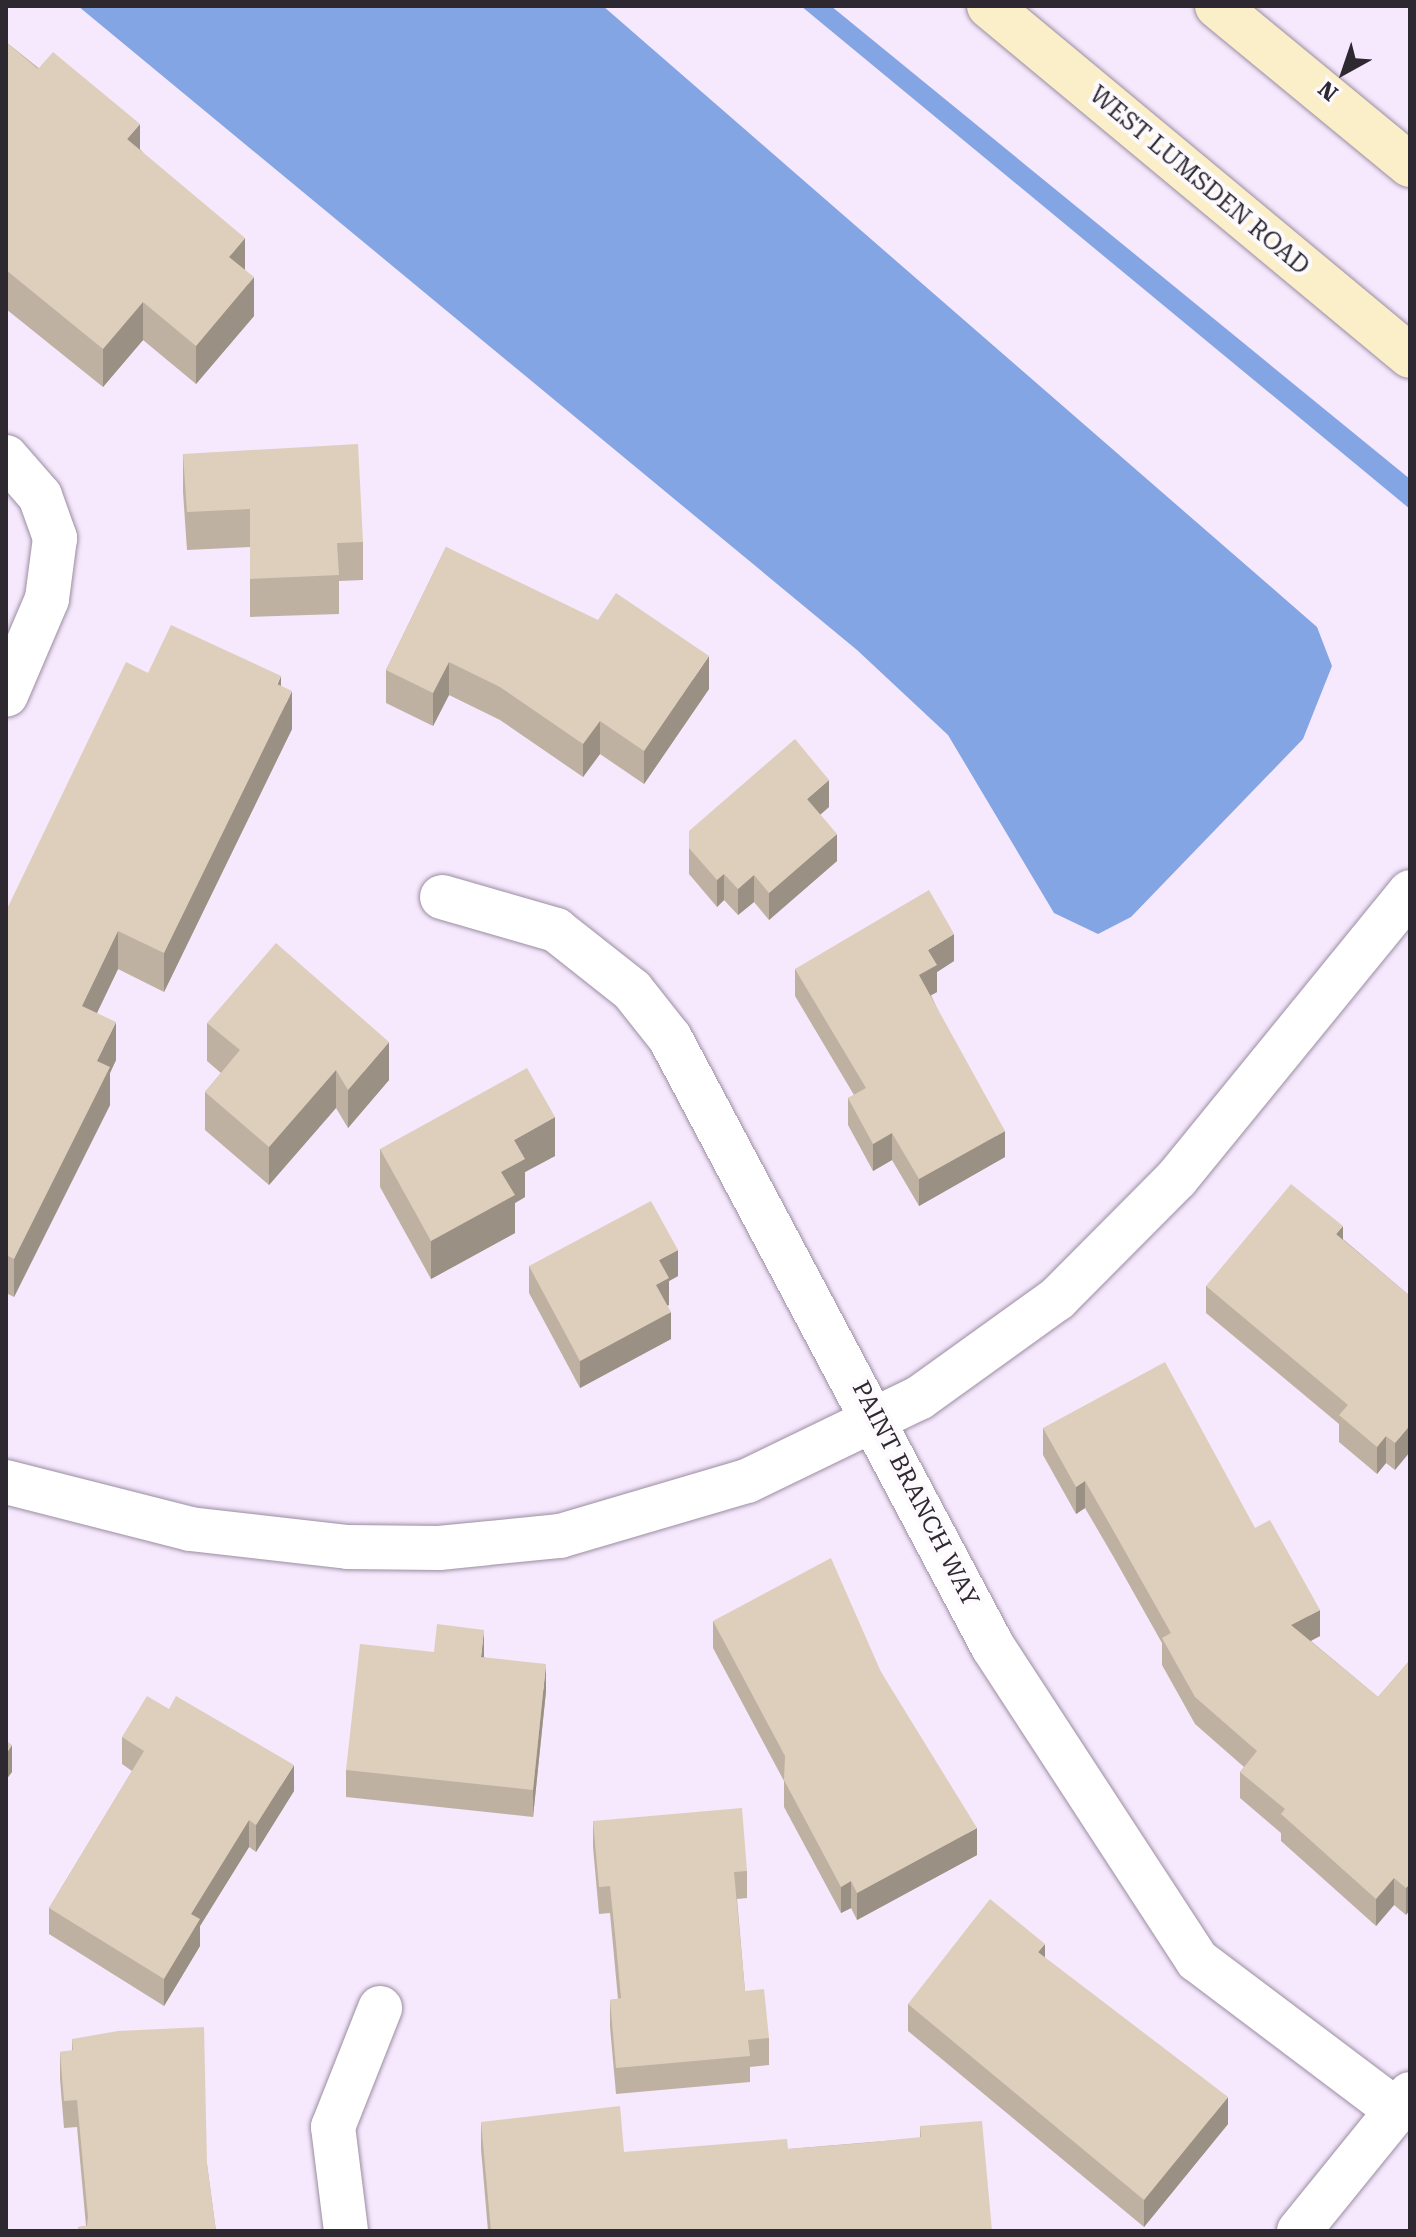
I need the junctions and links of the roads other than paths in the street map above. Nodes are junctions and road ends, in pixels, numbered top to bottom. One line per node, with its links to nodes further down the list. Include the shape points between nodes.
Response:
1 (989, 6): 4 (main road, WEST LUMSDEN ROAD)
2 (1217, 6): 3 (main road)
3 (1410, 165)
4 (1410, 356)
5 (6, 457): 6 (street, via 40,496 55,538 47,599)
6 (6, 695)
7 (1410, 892): 9 (street, via 1177,1178 1104,1256 996,1350)
8 (442, 897): 9 (street, PAINT BRANCH WAY, via 556,930 632,990 670,1038)
9 (878, 1420): 10 (street, via 747,1481 645,1515 560,1536 439,1548 348,1547 190,1529); 12 (street, PAINT BRANCH WAY, via 993,1647 1197,1960)
10 (6, 1482)
11 (380, 2008): 13 (street, via 333,2127)
12 (1403, 2102): 14 (street)
13 (346, 2231)
14 (1299, 2231)

